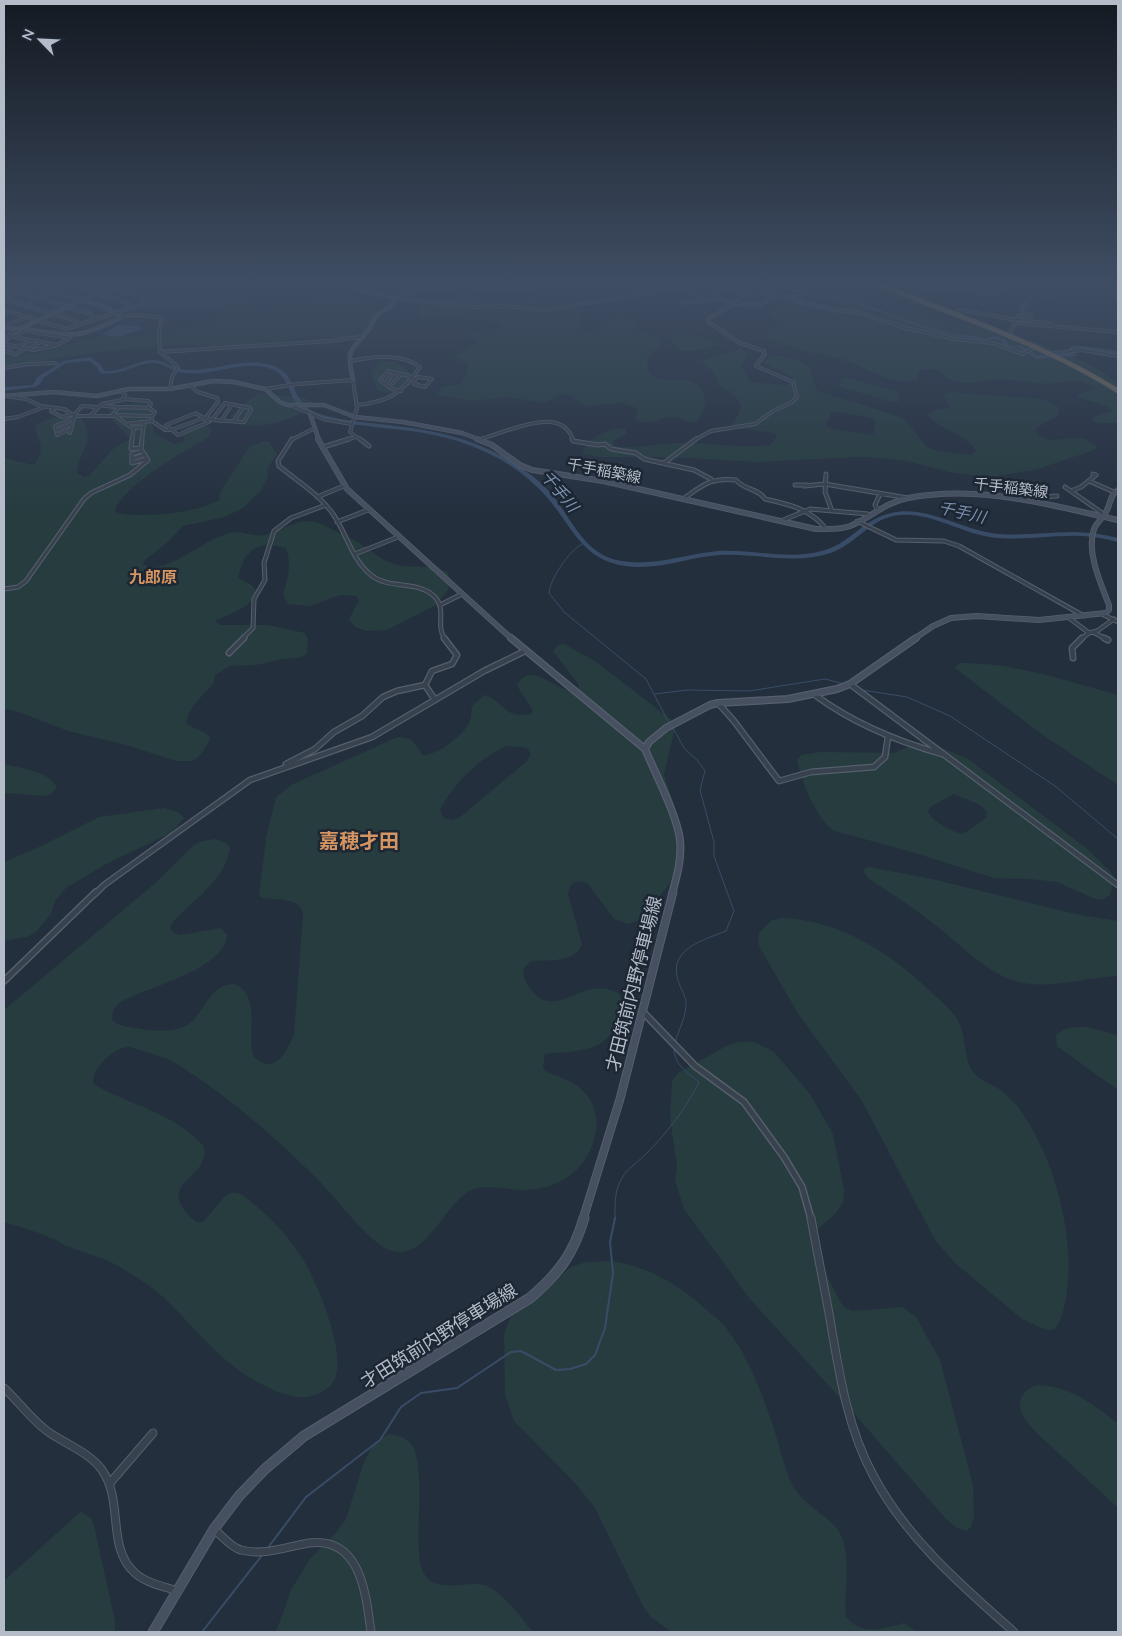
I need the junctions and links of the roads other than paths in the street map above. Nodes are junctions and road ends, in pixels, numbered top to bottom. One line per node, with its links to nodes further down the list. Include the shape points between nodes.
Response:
1 (172, 361): 17 (street, via 178,369 174,372)
2 (350, 361): 12 (main road)
3 (406, 361): 11 (street, via 420,366)
4 (759, 361): 83 (street, via 756,366 793,382 797,397 755,424 711,431)
5 (1061, 361): 21 (highway)
6 (56, 363): 7 (street)
7 (4, 368)
8 (394, 372): 9 (street); 13 (street); 13 (street, via 387,372 380,380)
9 (401, 374): 11 (street); 16 (street)
10 (426, 377): 11 (street); 15 (street); 15 (street, via 432,379 426,387)
11 (413, 378): 15 (street, via 413,384); 20 (street)
12 (353, 380): 18 (street); 25 (street)
13 (385, 384): 16 (street)
14 (189, 386): 17 (main road); 18 (main road, via 226,381); 49 (street, via 218,399)
15 (419, 386)
16 (389, 387): 20 (street)
17 (170, 389): 19 (main road)
18 (265, 389): 27 (main road, via 283,404)
19 (121, 390): 22 (main road, via 97,396 53,392); 23 (street, via 125,395)
20 (401, 391): 25 (street, via 378,403)
21 (1118, 391)
22 (5, 396): 28 (street, via 26,399)
23 (123, 399): 36 (street, via 148,401); 38 (street, via 102,404)
24 (232, 404): 31 (street); 53 (street, via 223,403); 56 (street)
25 (356, 405): 50 (street)
26 (111, 406): 30 (street); 38 (street, via 103,406); 39 (street)
27 (296, 406): 41 (street); 50 (main road, 千手稲築線, via 328,406)
28 (46, 407): 32 (street); 51 (street)
29 (89, 407): 37 (street); 38 (street, via 97,407); 42 (street, via 80,407)
30 (119, 407): 33 (street); 40 (street)
31 (243, 407): 59 (street); 59 (street, via 251,410 244,422)
32 (55, 408): 42 (street); 42 (street, via 51,411 62,417)
33 (127, 408): 34 (street); 43 (street)
34 (135, 408): 35 (street); 44 (street)
35 (144, 408): 36 (street); 45 (street)
36 (150, 409): 46 (street); 47 (street, via 155,412)
37 (83, 414): 38 (street); 42 (street)
38 (93, 414): 39 (street); 42 (street); 62 (street, via 116,416)
39 (104, 414): 40 (street)
40 (113, 414): 43 (street)
41 (310, 414): 60 (street, via 328,421); 69 (main road)
42 (74, 415): 61 (street); 70 (street, via 55,426)
43 (121, 415): 44 (street)
44 (130, 415): 45 (street)
45 (138, 416): 46 (street)
46 (147, 416): 47 (street)
47 (152, 416): 54 (street)
48 (190, 416): 49 (street, via 196,413); 52 (street); 55 (street)
49 (205, 417): 53 (street); 55 (street); 64 (street, via 209,422)
50 (355, 417): 60 (street); 76 (main road, 千手稲築線, via 430,426)
51 (4, 419)
52 (182, 419): 58 (street); 63 (street)
53 (212, 420): 56 (street)
54 (152, 421): 57 (street); 72 (street, via 165,430)
55 (196, 421): 63 (street); 64 (street)
56 (222, 421): 59 (street)
57 (144, 422): 62 (street); 68 (street)
58 (174, 422): 65 (street); 72 (street, via 166,425)
59 (234, 422)
60 (351, 423): 75 (street, via 350,432)
61 (72, 424): 67 (street); 70 (street)
62 (126, 424): 71 (street)
63 (188, 424): 65 (street); 66 (street)
64 (202, 425): 66 (street)
65 (180, 427): 72 (street); 73 (street)
66 (194, 428): 73 (street)
67 (71, 429): 70 (street, via 57,435); 74 (street)
68 (143, 429): 71 (street); 77 (street)
69 (313, 429): 80 (main road); 96 (street, via 294,437 278,463)
70 (57, 430)
71 (133, 430): 78 (street)
72 (171, 430): 73 (street, via 178,435)
73 (186, 432)
74 (70, 433)
75 (356, 436): 79 (street); 80 (street)
76 (480, 439): 83 (street, via 522,426 554,422 566,426 573,440 605,444 611,449 636,453 644,459); 98 (main road, 千手稲築線, via 532,470 603,481)
77 (142, 440): 78 (street); 81 (street)
78 (132, 441): 81 (street, via 131,450)
79 (369, 446)
80 (323, 447): 90 (main road)
81 (142, 452): 82 (street); 82 (street, via 132,454 134,463)
82 (148, 459): 114 (street, via 130,476 86,496 26,581 18,587)
83 (664, 463): 86 (street, via 694,470)
84 (826, 474): 88 (street)
85 (1094, 474): 87 (street, via 1096,476)
86 (711, 480): 98 (street); 103 (street, via 736,480 765,499 791,504)
87 (1089, 482): 92 (street); 93 (street)
88 (826, 484): 89 (street); 94 (street); 104 (street, via 826,496)
89 (795, 485)
90 (344, 486): 96 (street); 102 (main road)
91 (1065, 487): 92 (street)
92 (1071, 491): 106 (street)
93 (1116, 491): 106 (main road)
94 (880, 494): 97 (street); 101 (street, via 875,505)
95 (1057, 496): 99 (street, via 1042,496)
96 (317, 498): 100 (street)
97 (908, 498): 99 (main road, 千手稲築線, via 962,493); 101 (main road, 千手稲築線)
98 (683, 499): 108 (main road, 千手稲築線)
99 (1034, 501): 106 (main road, 千手稲築線)
100 (326, 505): 110 (street); 125 (street, via 291,518 274,531 264,563 265,580 254,599 253,628)
101 (877, 509): 105 (main road, 千手稲築線)
102 (368, 510): 110 (street); 112 (main road)
103 (805, 511): 104 (street); 108 (street); 111 (street)
104 (832, 511): 105 (street)
105 (868, 514): 109 (main road, 千手稲築線)
106 (1104, 516): 107 (main road, 千手稲築線); 117 (main road, via 1093,535 1097,568 1109,605 1109,610)
107 (1118, 520)
108 (780, 521): 111 (main road, 千手稲築線)
109 (857, 521): 111 (main road, 千手稲築線, via 841,528); 118 (street, via 896,540 944,541 959,546)
110 (338, 522): 113 (street)
111 (826, 529)
112 (398, 537): 113 (street); 115 (main road)
113 (355, 554): 116 (street, via 376,579 430,593)
114 (4, 589)
115 (462, 594): 116 (street); 124 (main road)
116 (440, 605): 127 (street, via 441,632 457,655 452,664 432,671)
117 (1102, 614): 118 (main road); 120 (street)
118 (1084, 616): 119 (main road)
119 (1068, 617): 122 (street); 128 (main road, via 1039,620 976,616 951,618 933,626)
120 (1114, 620): 121 (street); 122 (street)
121 (1118, 622)
122 (1091, 632): 123 (street); 126 (street, via 1072,648)
123 (1108, 640)
124 (525, 651): 130 (street, via 484,670); 133 (main road)
125 (229, 653)
126 (1073, 658)
127 (425, 684): 130 (street); 135 (street, via 383,697 315,749)
128 (850, 684): 129 (main road); 134 (street)
129 (815, 695): 131 (main road); 132 (street, via 830,708)
130 (435, 700): 135 (street, via 372,737)
131 (718, 704): 132 (street, via 734,720 778,781 811,772 874,767 885,757); 133 (main road, via 698,710 665,728 650,739)
132 (888, 737): 134 (street)
133 (645, 749): 138 (main road, 才田筑前内野停車場線, via 680,839 680,863)
134 (945, 755): 136 (street)
135 (274, 771): 137 (street, via 250,780 110,880)
136 (1118, 884)
137 (4, 981)
138 (642, 1011): 142 (main road, 才田筑前内野停車場線, via 577,1240 552,1279 530,1298 304,1436 265,1469); 146 (street, via 695,1066 744,1102 802,1186 839,1376 868,1466 883,1494 911,1532 949,1574)
139 (4, 1388): 141 (street, via 42,1427 85,1454 102,1469)
140 (153, 1433): 141 (street)
141 (110, 1483): 143 (street, via 121,1555 126,1565 136,1575)
142 (214, 1529): 143 (main road, 才田筑前内野停車場線); 145 (street, via 239,1550 267,1553 311,1543 333,1546 352,1559 358,1569 366,1595)
143 (178, 1592): 144 (main road, 才田筑前内野停車場線)
144 (153, 1632)
145 (371, 1632)
146 (1014, 1632)

